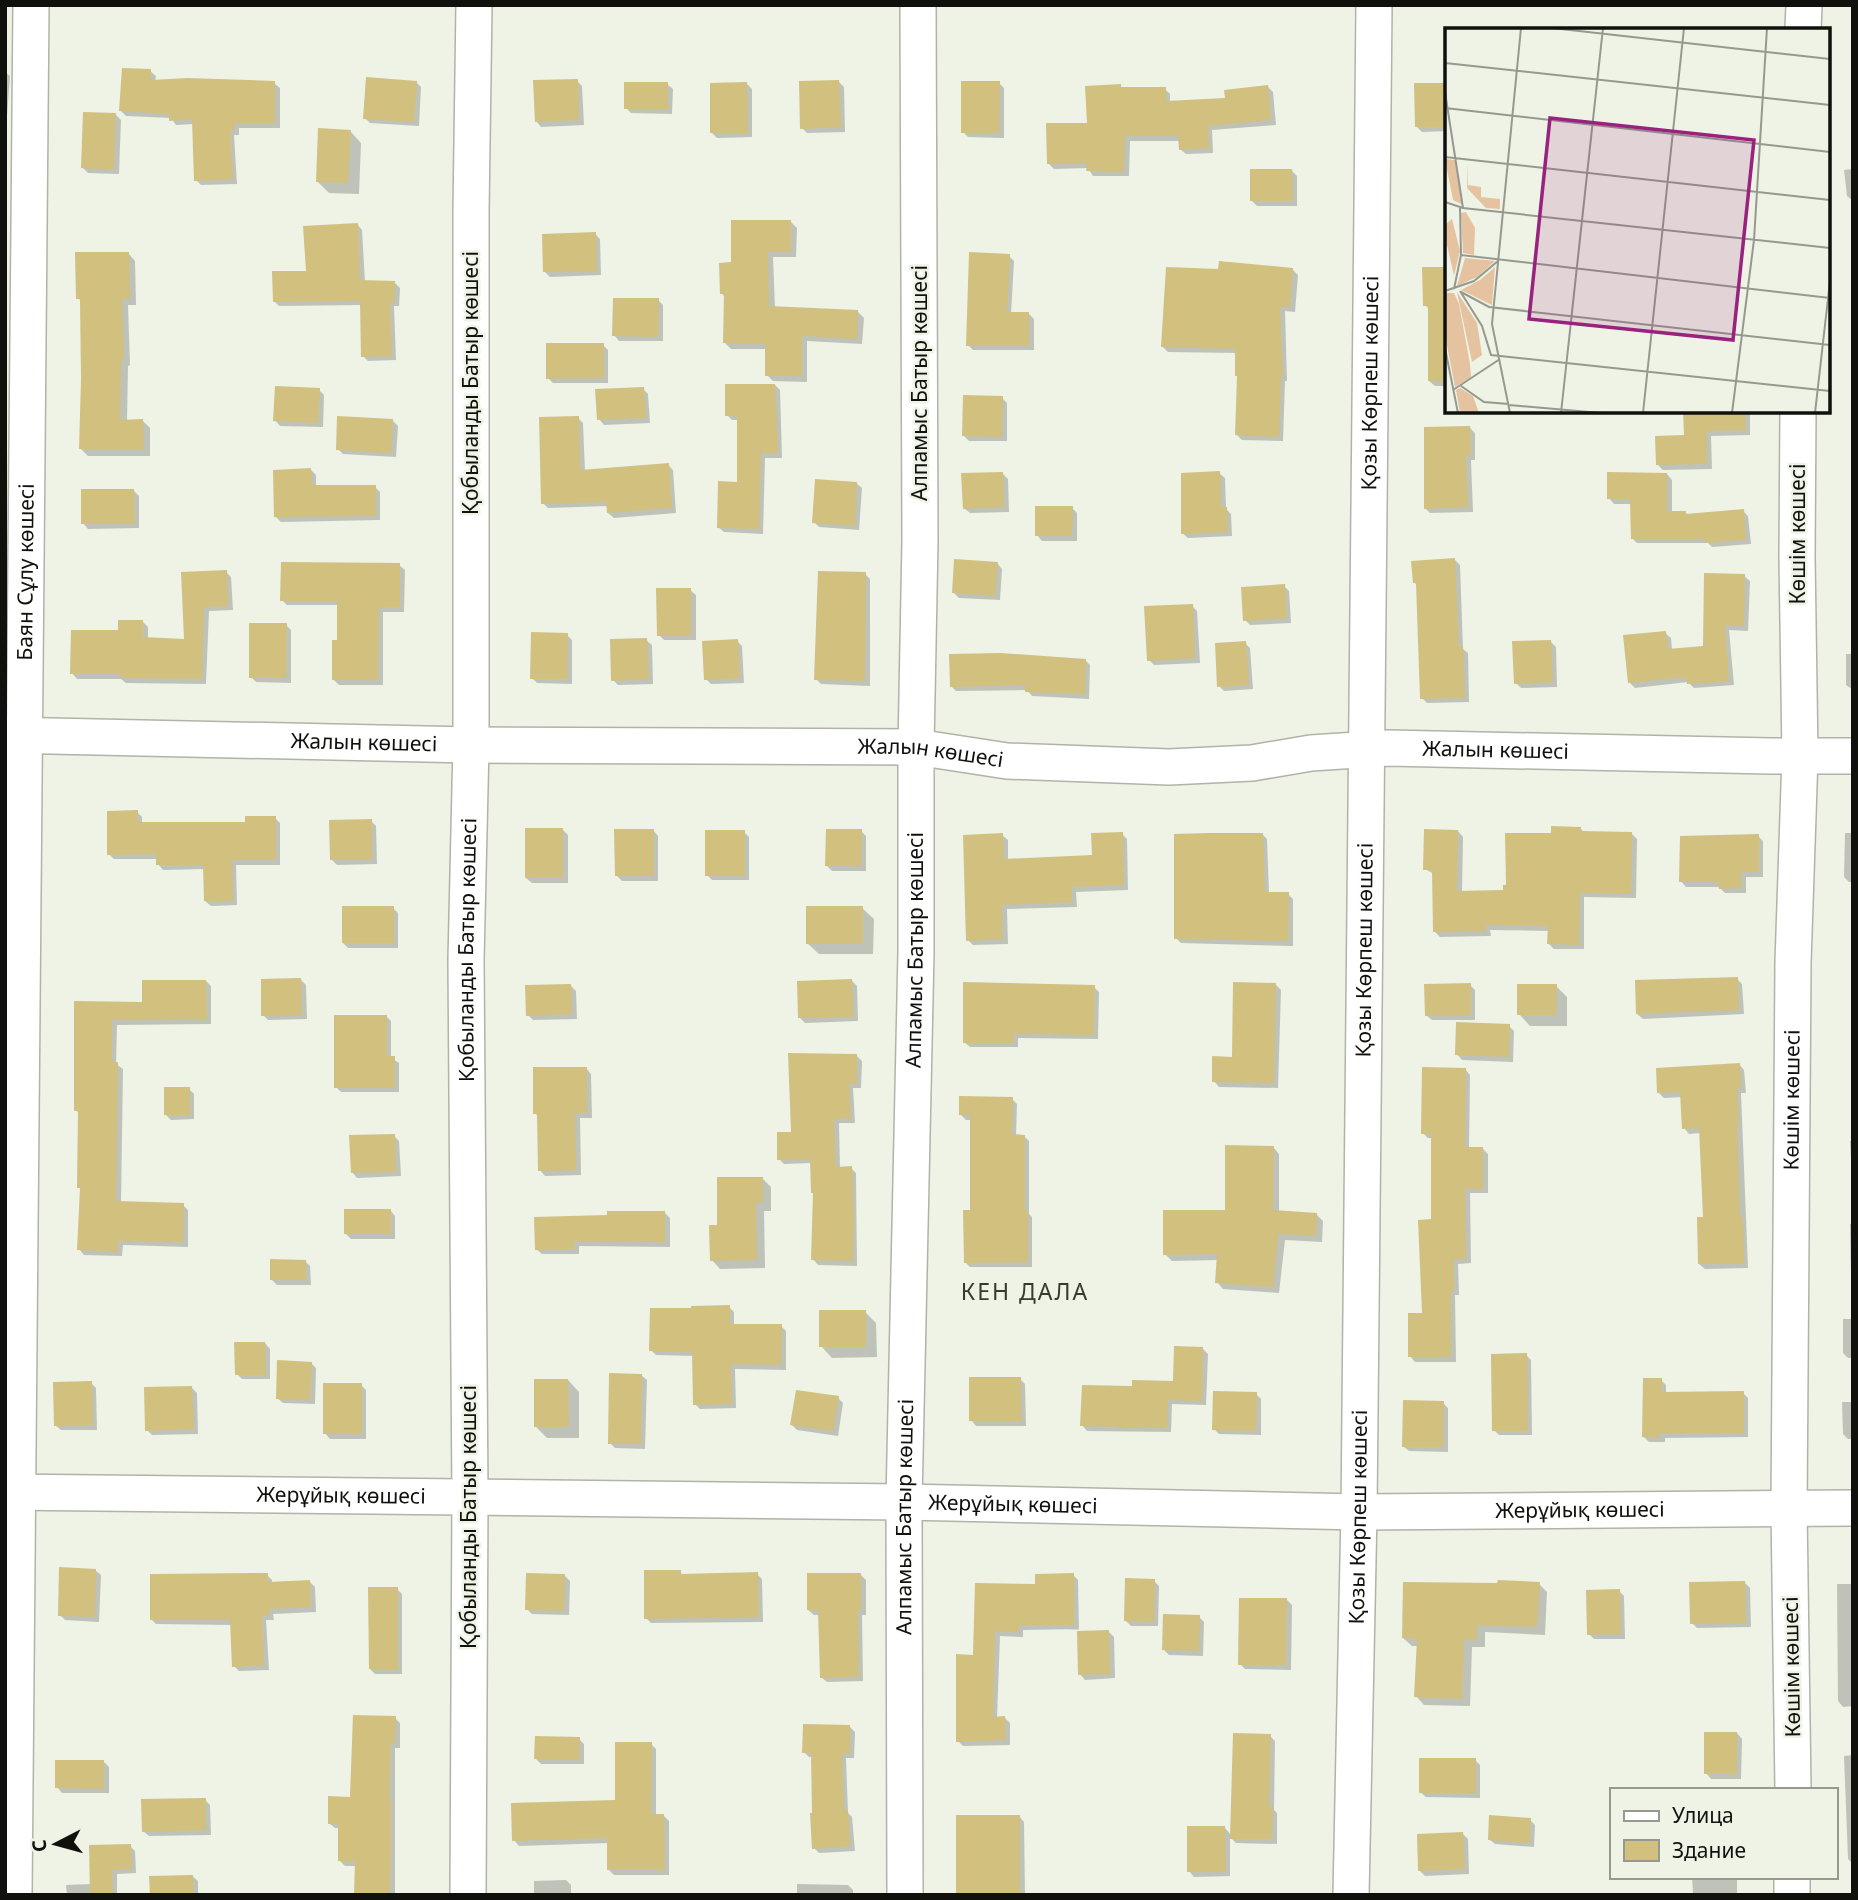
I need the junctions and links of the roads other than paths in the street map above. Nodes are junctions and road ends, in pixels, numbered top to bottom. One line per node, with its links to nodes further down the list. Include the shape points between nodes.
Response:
1 (30, 5): 8 (street, Баян Сұлу көшесі)
2 (474, 5): 9 (street, Қобыланды Батыр көшесі)
3 (918, 5): 10 (street, Алпамыс Батыр көшесі)
4 (1374, 5): 11 (street, Қозы Көрпеш көшесі)
5 (1804, 5): 6 (street)
6 (1803, 28)
7 (1798, 413): 12 (street, Көшім көшесі)
8 (14, 735): 9 (street, Жалын көшесі); 14 (street, Баян Сұлу көшесі)
9 (471, 745): 10 (street, Жалын көшесі); 15 (street, Қобыланды Батыр көшесі, via 466,960)
10 (916, 747): 11 (street, Жалын көшесі, via 1007,761 1157,767 1252,763); 16 (street, Алпамыс Батыр көшесі)
11 (1367, 750): 12 (street, Жалын көшесі); 19 (street, Қозы Көрпеш көшесі)
12 (1800, 756): 13 (street, Жалын көшесі); 18 (street, Көшім көшесі, via 1793,963)
13 (1853, 756)
14 (11, 1492): 15 (street, Жерұйық көшесі); 21 (street, Баян Сұлу көшесі)
15 (470, 1497): 16 (street, Жерұйық көшесі); 22 (street, Қобыланды Батыр көшесі)
16 (904, 1502): 19 (street, Жерұйық көшесі); 23 (street, Алпамыс Батыр көшесі)
17 (1853, 1508): 18 (street, Жерұйық көшесі)
18 (1789, 1509): 19 (street, Жерұйық көшесі); 20 (street, Көшім көшесі)
19 (1359, 1512): 24 (street, Қозы Көрпеш көшесі)
20 (1793, 1788)
21 (14, 1895)
22 (468, 1895)
23 (905, 1895)
24 (1351, 1895)

